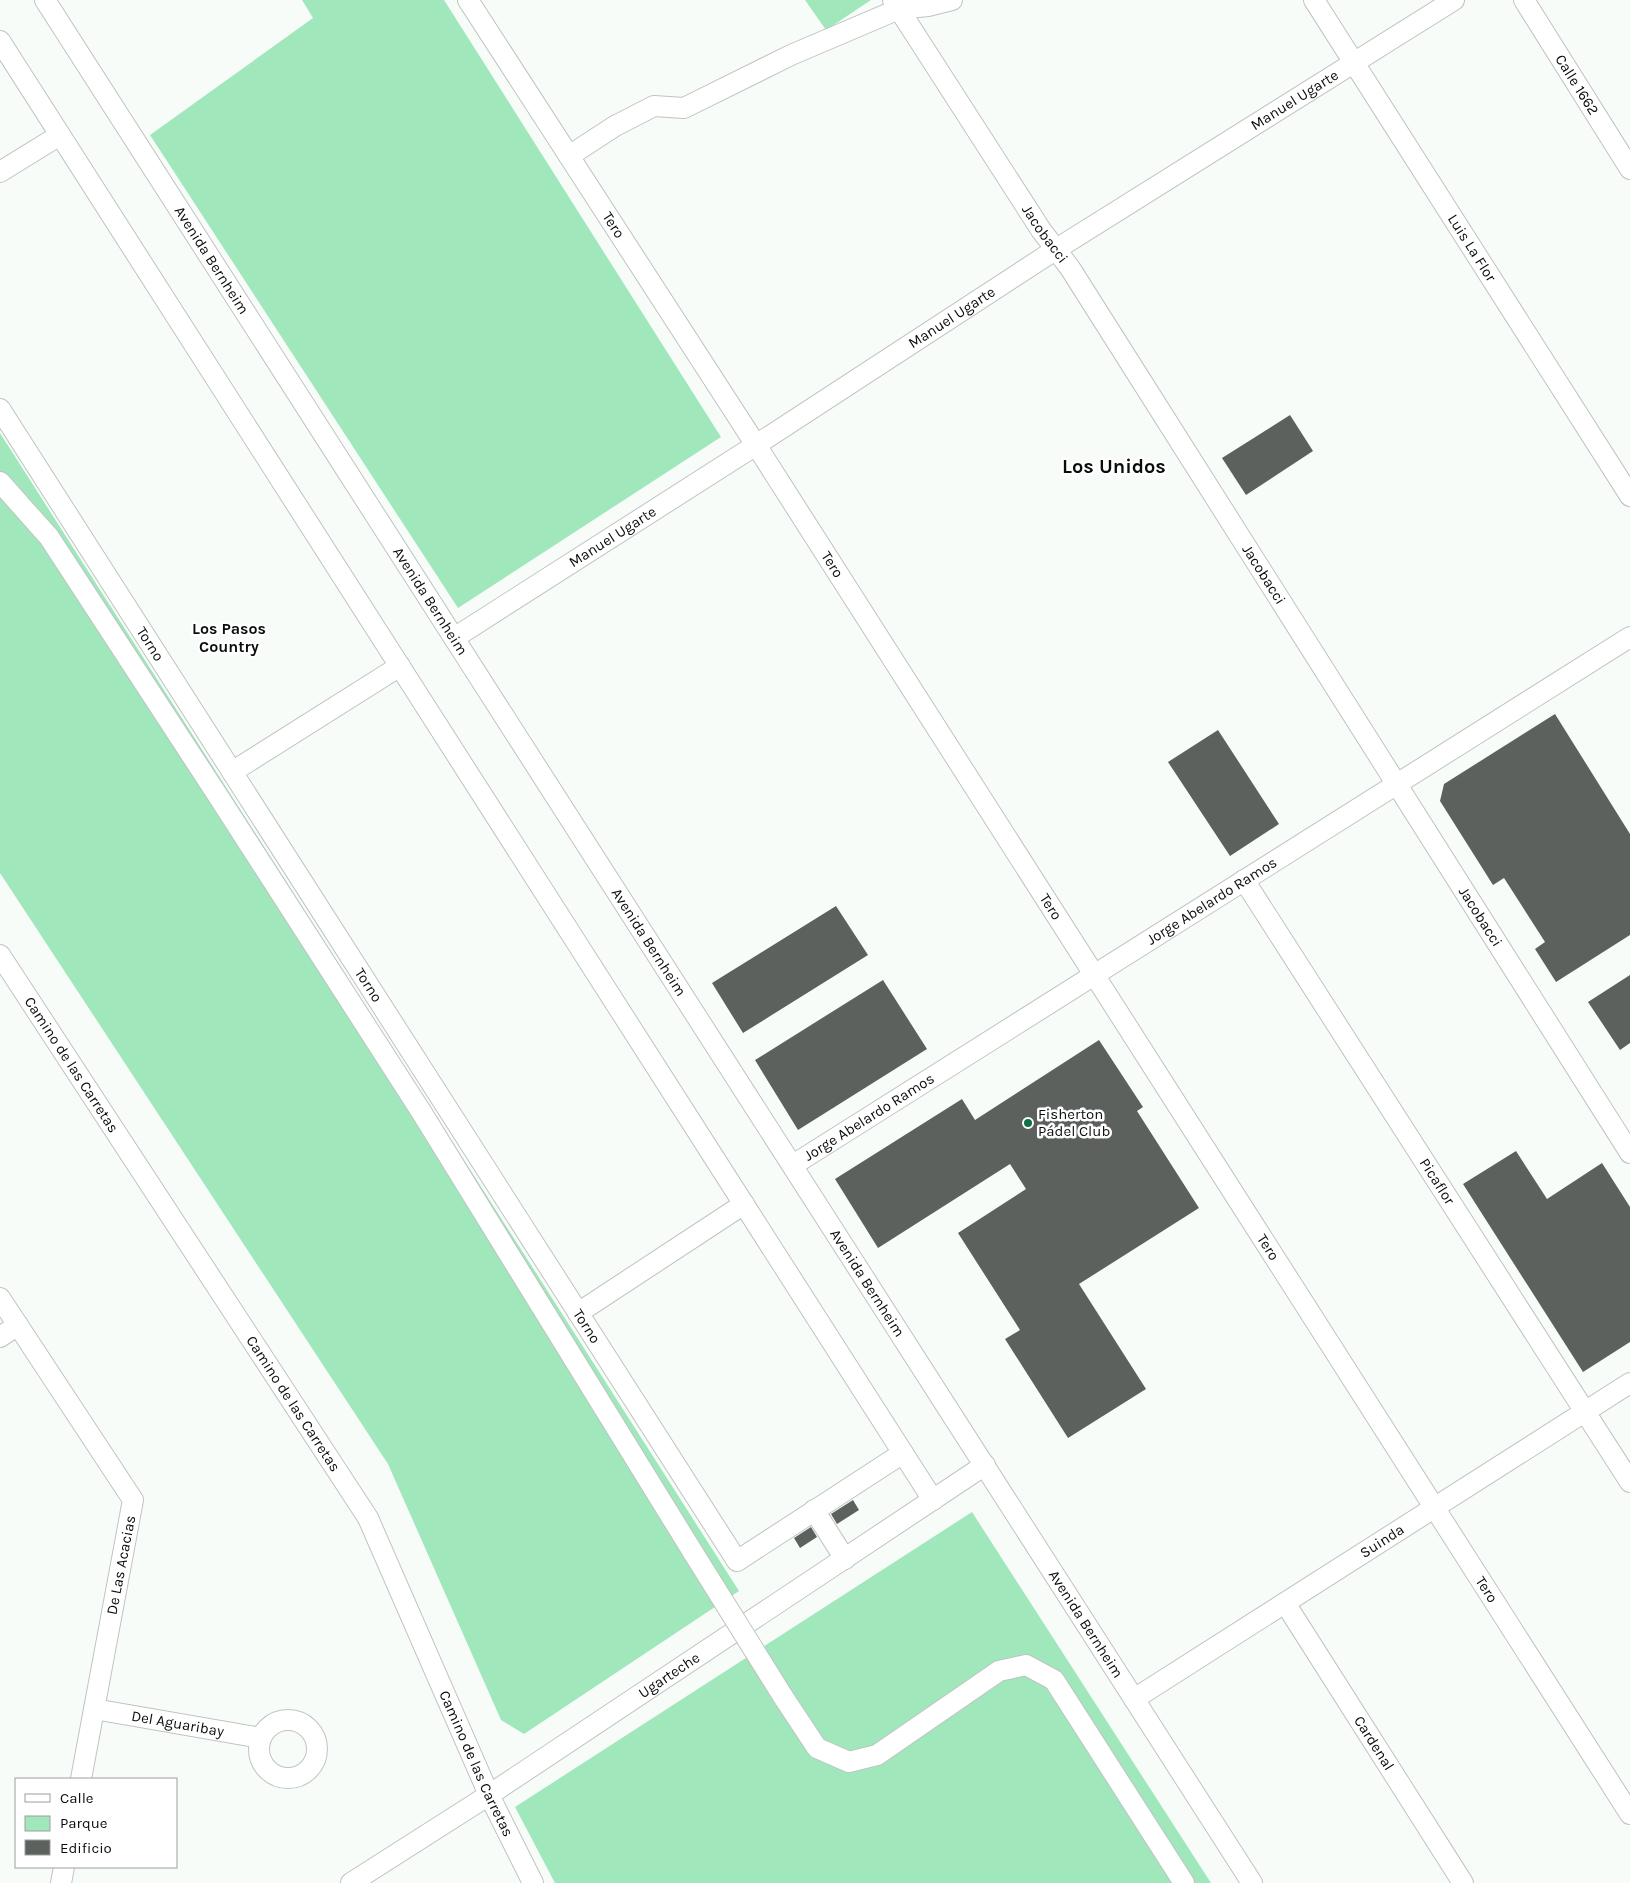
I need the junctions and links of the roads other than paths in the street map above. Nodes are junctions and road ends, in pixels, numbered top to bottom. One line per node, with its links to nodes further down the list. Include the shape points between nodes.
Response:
1 (45, 0): 20 (street, Avenida Bernheim)
2 (468, 0): 11 (street, Tero)
3 (952, 0): 7 (street, via 928,6)
4 (1314, 0): 9 (street, Luis La Flor)
5 (1454, 0): 9 (street, Manuel Ugarte)
6 (1524, 0): 12 (street, Calle 1662)
7 (896, 5): 11 (street, via 684,108 654,106); 14 (street, Jacobacci)
8 (0, 41): 10 (street)
9 (1354, 63): 14 (street, Manuel Ugarte); 18 (street, Luis La Flor)
10 (60, 135): 13 (street); 21 (street)
11 (569, 156): 16 (street, Tero)
12 (1630, 169)
13 (0, 172)
14 (1055, 250): 16 (street, Manuel Ugarte); 23 (street, Jacobacci, via 1070,268)
15 (0, 409): 22 (street, Torno)
16 (756, 445): 20 (street, Manuel Ugarte); 26 (street, Tero)
17 (0, 482): 54 (street, bridge, via 49,538 214,791 422,1114 817,1748 849,1762 877,1755 999,1671 1026,1665 1054,1680)
18 (1630, 496)
19 (1630, 637): 23 (street, Jorge Abelardo Ramos)
20 (454, 638): 28 (street, Avenida Bernheim)
21 (400, 666): 22 (street); 29 (street)
22 (232, 772): 31 (street, Torno)
23 (1396, 784): 24 (street, Jorge Abelardo Ramos); 27 (street, Jacobacci)
24 (1244, 880): 26 (street, Jorge Abelardo Ramos); 35 (street, Picaflor)
25 (0, 955): 48 (street, Camino de las Carretas, via 368,1518)
26 (1094, 975): 28 (street, Jorge Abelardo Ramos); 40 (street, Tero)
27 (1630, 1154)
28 (792, 1165): 37 (street, Avenida Bernheim)
29 (744, 1204): 31 (street); 36 (street)
30 (0, 1298): 32 (street, De Las Acacias)
31 (578, 1313): 41 (street, Torno, via 737,1561)
32 (18, 1325): 33 (street); 45 (street, De Las Acacias, via 134,1500)
33 (0, 1337)
34 (1630, 1384): 35 (street, Suinda)
35 (1586, 1411): 38 (street, Picaflor); 40 (street, Suinda)
36 (903, 1453): 39 (street); 41 (street)
37 (985, 1465): 39 (street, Ugarteche); 44 (street, Avenida Bernheim)
38 (1630, 1482)
39 (933, 1500): 42 (street, Ugarteche)
40 (1434, 1508): 43 (street, Suinda); 49 (street, Tero)
41 (814, 1510): 42 (street)
42 (845, 1559): 48 (street, Ugarteche)
43 (1284, 1603): 44 (street, Suinda); 56 (street, Cardenal)
44 (1134, 1699): 55 (street, Avenida Bernheim)
45 (94, 1709): 46 (street, Del Aguaribay); 47 (street, De Las Acacias)
46 (261, 1738)
47 (81, 1778)
48 (489, 1795): 52 (street, Ugarteche); 53 (street, Camino de las Carretas)
49 (1630, 1814)
50 (64, 1868): 51 (street)
51 (61, 1883)
52 (351, 1883)
53 (533, 1883)
54 (1184, 1883)
55 (1252, 1883)
56 (1463, 1883)

